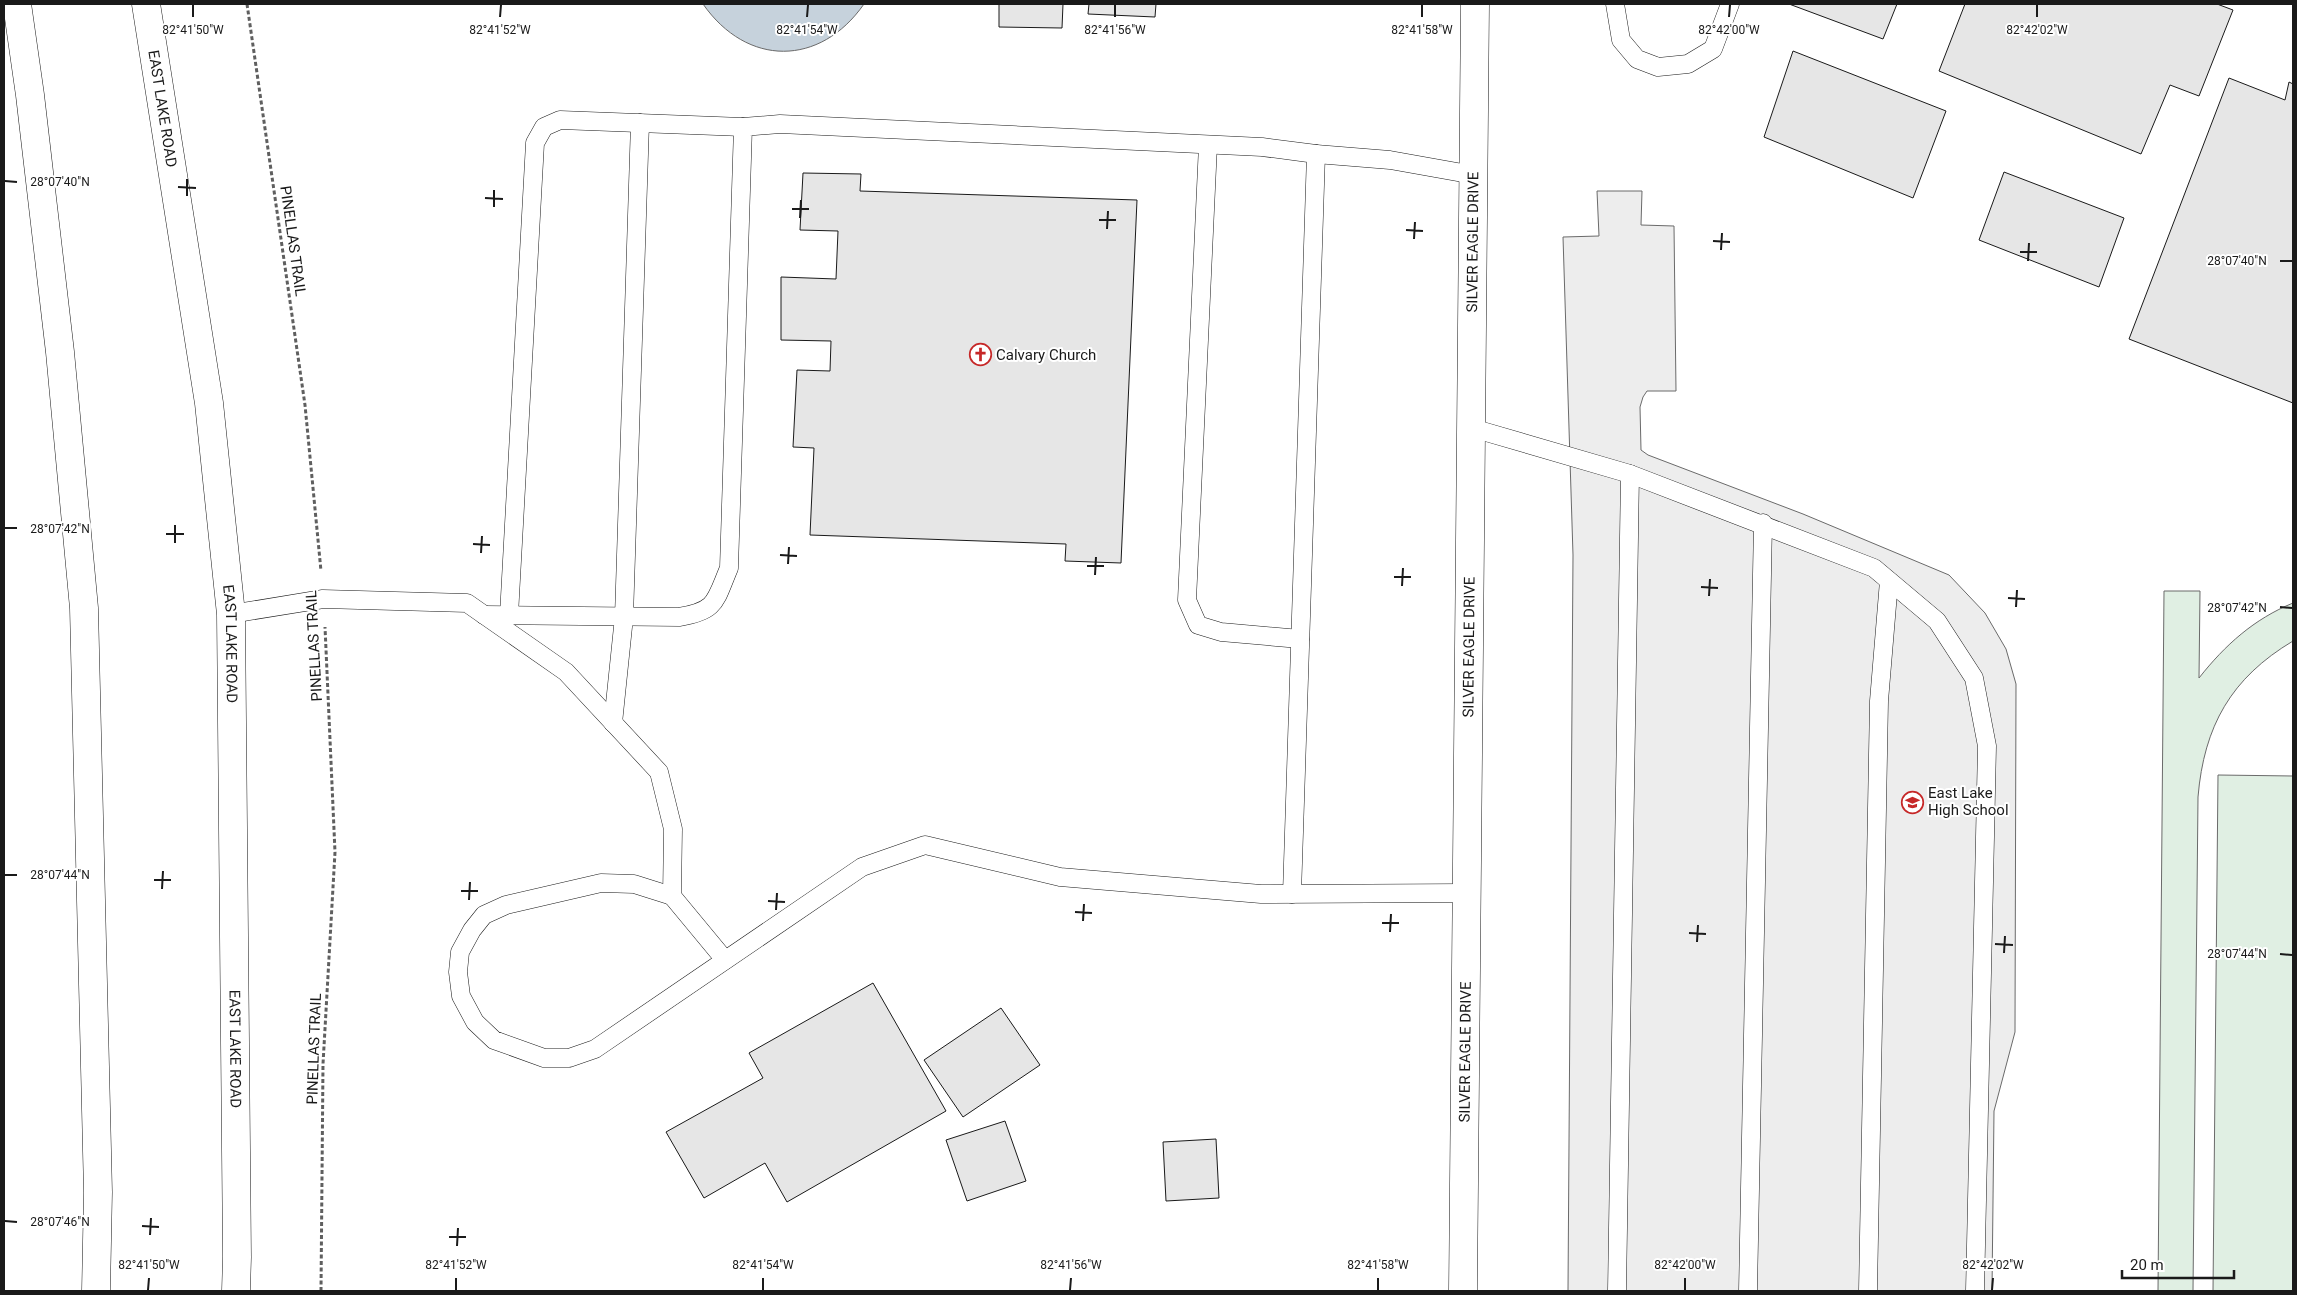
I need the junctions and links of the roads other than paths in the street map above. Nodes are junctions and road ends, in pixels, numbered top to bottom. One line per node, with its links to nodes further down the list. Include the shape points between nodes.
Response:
1 (17, 4): 25 (main road, via 60,352 84,608 98,1192)
2 (146, 4): 15 (main road, EAST LAKE ROAD, via 209,403)
3 (1476, 4): 10 (main road, SILVER EAGLE DRIVE)
4 (1615, 4): 5 (lane, via 1621,40 1637,59 1658,67 1688,64 1713,49)
5 (1730, 4)
6 (640, 123): 7 (lane); 17 (lane, via 560,120 544,127 535,143); 18 (lane)
7 (743, 127): 8 (lane, via 780,124); 18 (lane, via 729,568 714,603 701,614 679,618)
8 (1208, 145): 9 (lane); 19 (lane, via 1187,600 1198,625 1220,632)
9 (1316, 154): 10 (lane, via 1390,160); 19 (lane)
10 (1474, 175): 11 (main road, SILVER EAGLE DRIVE)
11 (1472, 428): 12 (lane); 21 (main road, SILVER EAGLE DRIVE)
12 (1630, 474): 13 (lane); 28 (lane)
13 (1762, 523): 14 (lane, via 1874,568); 29 (lane)
14 (1889, 580): 30 (lane, via 1879,701); 31 (lane, via 1937,621 1974,678 1987,746)
15 (230, 614): 16 (lane, via 323,599 466,603); 26 (main road, EAST LAKE ROAD)
16 (484, 615): 17 (lane); 20 (lane, via 566,672)
17 (509, 615): 18 (lane)
18 (624, 617): 20 (lane)
19 (1300, 639): 22 (lane)
20 (613, 722): 23 (lane, via 659,772 673,829)
21 (1467, 893): 22 (lane); 27 (main road, SILVER EAGLE DRIVE)
22 (1292, 894): 24 (lane, via 1060,877 926,845 862,867)
23 (672, 896): 24 (lane); 24 (lane, via 634,884 601,883 506,905 484,915 460,952 460,996 475,1022 494,1040 544,1058 569,1058 595,1049)
24 (724, 960)
25 (96, 1291)
26 (236, 1291)
27 (1463, 1291)
28 (1617, 1291)
29 (1748, 1291)
30 (1868, 1291)
31 (1975, 1291)

